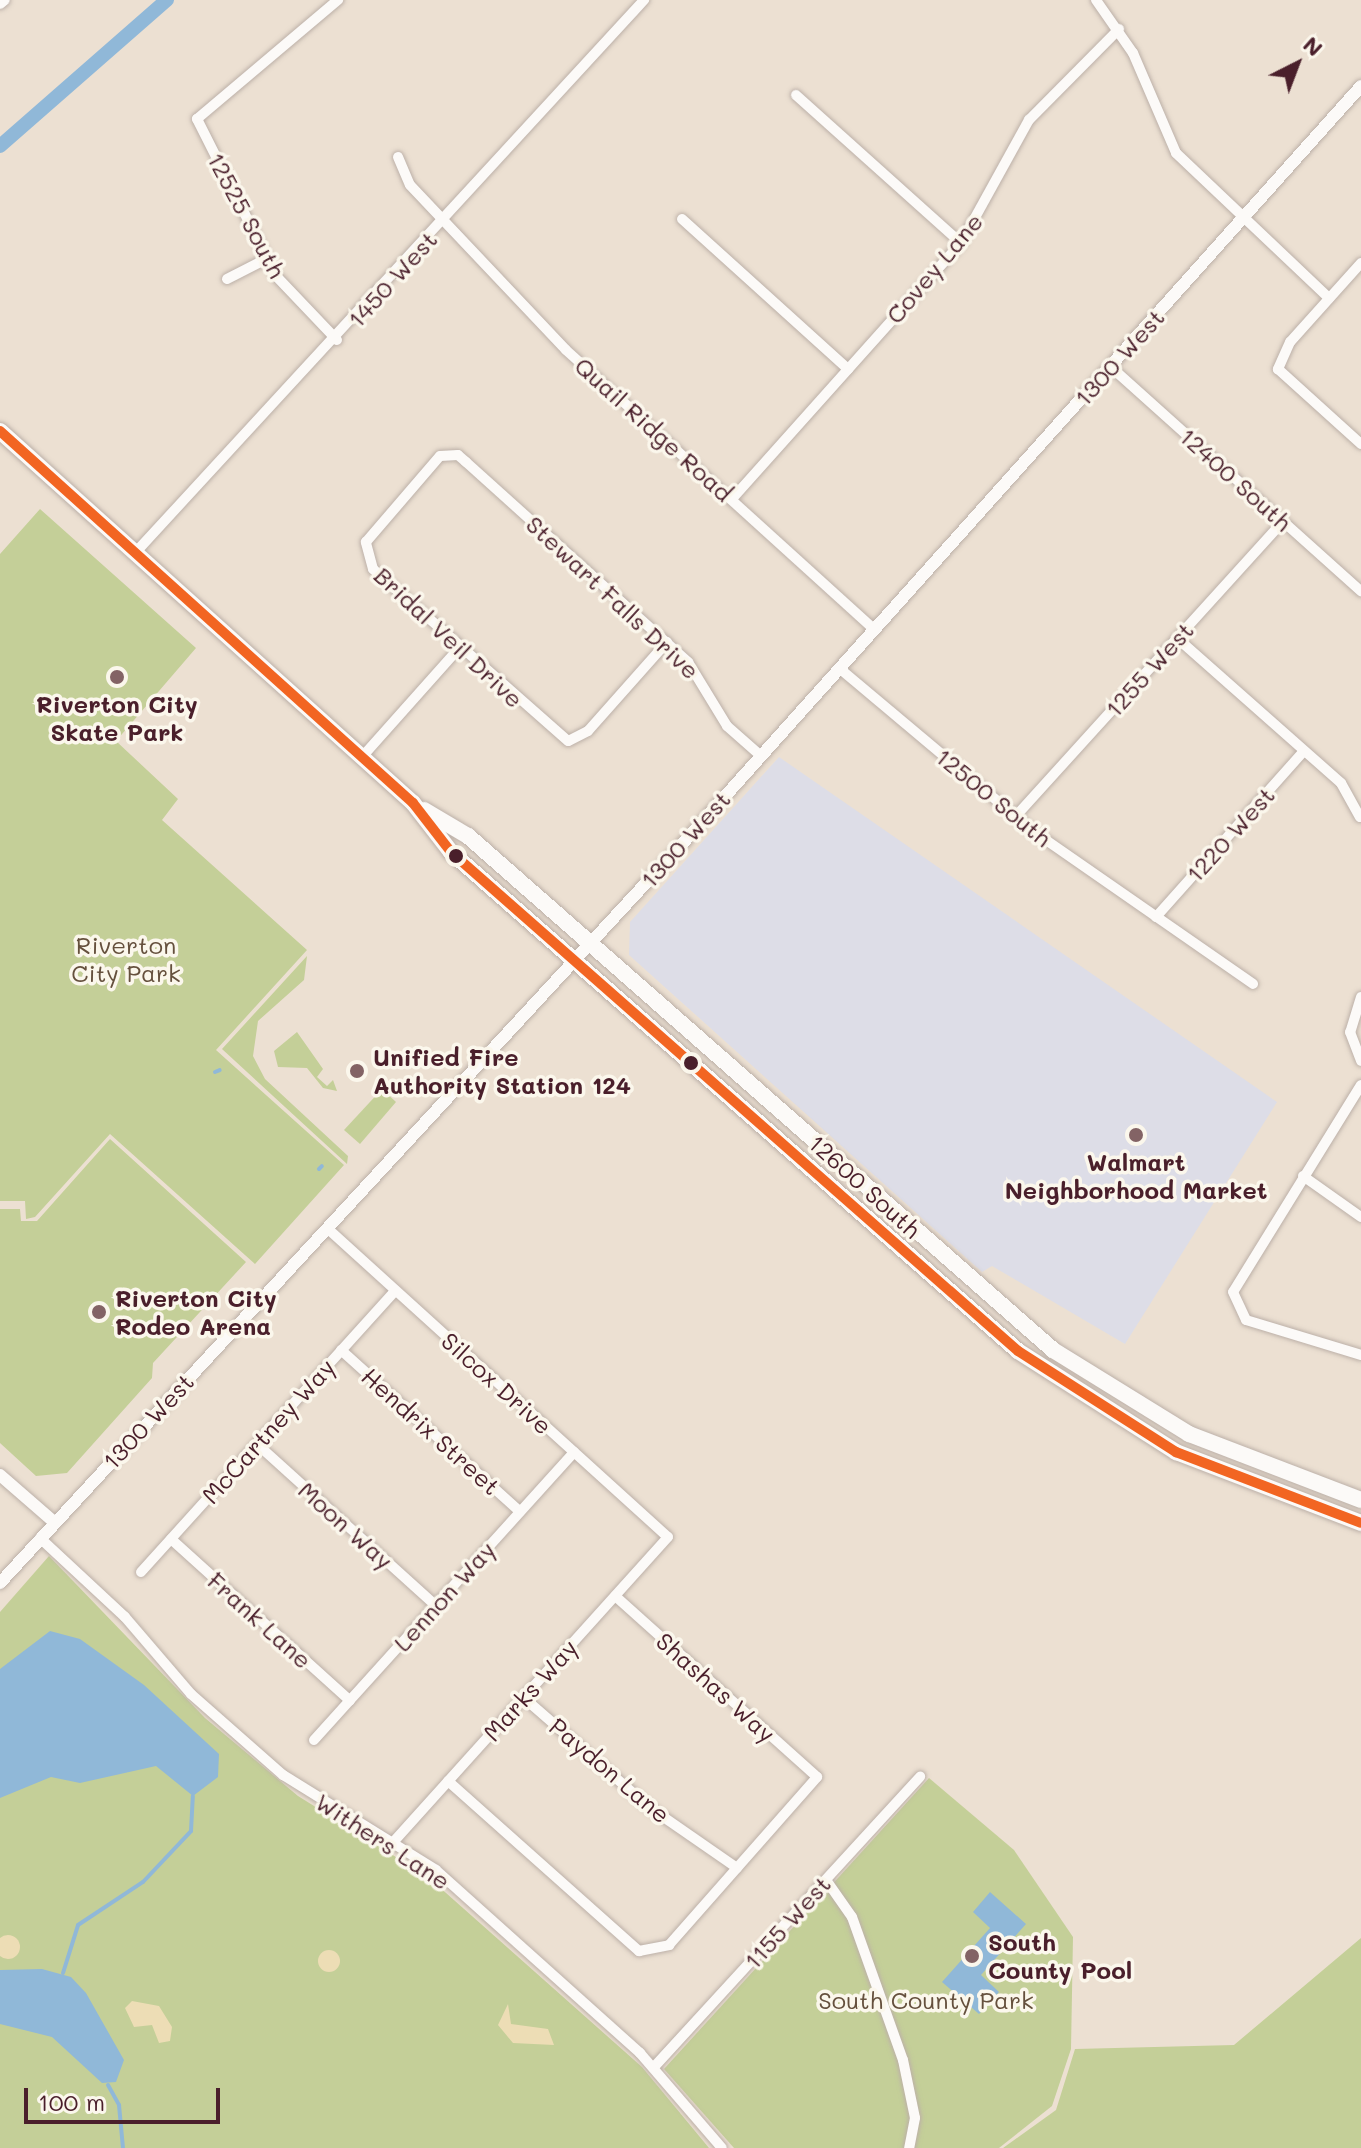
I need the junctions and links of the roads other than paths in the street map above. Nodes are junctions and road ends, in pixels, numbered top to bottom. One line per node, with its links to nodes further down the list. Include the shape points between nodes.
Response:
1 (5, 0): 5 (street)
2 (338, 0): 14 (street, 12525 South, via 197,119)
3 (644, 0): 12 (street, 1450 West)
4 (1096, 0): 6 (street)
5 (0, 4)
6 (1119, 29): 11 (street, via 1176,153); 13 (street, Covey Lane, via 1029,120)
7 (1361, 86): 11 (street, 1300 West)
8 (796, 95): 13 (street)
9 (398, 157): 12 (street, Quail Ridge Road, via 410,185)
10 (682, 219): 20 (street)
11 (1243, 220): 17 (street); 19 (street, 1300 West)
12 (445, 221): 18 (street, 1450 West); 24 (street, Quail Ridge Road, via 566,350)
13 (961, 243): 20 (street, Covey Lane)
14 (266, 259): 16 (street); 18 (street, 12525 South)
15 (1361, 263): 17 (street)
16 (227, 279)
17 (1329, 298): 22 (street, via 1281,354 1278,369)
18 (337, 340): 26 (street, 1450 West)
19 (1111, 367): 25 (street, 12400 South); 28 (street, 1300 West)
20 (848, 369): 24 (street, Covey Lane)
21 (0, 431): 26 (main road, 12600 South)
22 (1361, 444)
23 (448, 452): 30 (street, Stewart Falls Drive); 31 (street, Bridal Veil Drive, via 371,532 364,553)
24 (732, 499): 28 (street, Quail Ridge Road)
25 (1283, 521): 27 (street, 12400 South); 29 (street, 1255 West)
26 (135, 553): 35 (main road, 12600 South)
27 (1361, 591)
28 (874, 629): 32 (street, 1300 West)
29 (1177, 638): 33 (street); 37 (street, 1255 West)
30 (667, 642): 31 (street, Bridal Veil Drive, via 588,731 568,741); 34 (street, Stewart Falls Drive, via 699,674 727,726)
31 (459, 648): 35 (street)
32 (839, 668): 34 (street, 1300 West); 37 (street, 12500 South)
33 (1304, 751): 38 (street, via 1341,783); 39 (street, 1220 West)
34 (761, 756): 40 (street, 1300 West)
35 (362, 757): 36 (main road, 12600 South)
36 (413, 803): 40 (main road, 12600 South, via 468,836); 41 (main road, 12600 South, via 451,852)
37 (1015, 817): 39 (street, 12500 South)
38 (1360, 817)
39 (1156, 917): 42 (street, 12500 South)
40 (588, 944): 41 (street, 1300 West); 55 (main road, 12600 South, via 1053,1350 1189,1434)
41 (573, 960): 48 (street, 1300 West); 58 (main road, 12600 South, via 1018,1351 1079,1395 1249,1486)
42 (1253, 984)
43 (1361, 997): 44 (street, via 1350,1032)
44 (1361, 1061)
45 (1361, 1085): 46 (street)
46 (1303, 1176): 47 (street); 51 (street, via 1235,1283 1236,1309 1253,1324)
47 (1361, 1217)
48 (327, 1228): 49 (street, Silcox Drive); 57 (street, 1300 West)
49 (395, 1291): 50 (street, McCartney Way); 53 (street, Silcox Drive)
50 (341, 1350): 52 (street, McCartney Way); 56 (street, Hendrix Street)
51 (1361, 1355)
52 (257, 1444): 61 (street, McCartney Way); 65 (street, Moon Way)
53 (574, 1452): 56 (street, Lennon Way); 59 (street, Silcox Drive)
54 (0, 1475): 57 (street)
55 (1361, 1500)
56 (520, 1512): 65 (street, Lennon Way)
57 (54, 1522): 60 (street, 1300 West)
58 (1361, 1523)
59 (668, 1537): 64 (street, Marks Way)
60 (40, 1538): 63 (street, 1300 West); 71 (street, Withers Lane, via 231,1731 314,1797)
61 (171, 1539): 62 (street, McCartney Way); 67 (street, Frank Lane)
62 (141, 1572)
63 (0, 1583)
64 (615, 1596): 66 (street, Marks Way); 72 (street, Shashas Way, via 817,1777)
65 (436, 1606): 67 (street, Lennon Way)
66 (523, 1697): 70 (street, Marks Way); 72 (street, Paydon Lane, via 649,1807)
67 (350, 1701): 68 (street, Lennon Way)
68 (314, 1740)
69 (920, 1777): 73 (street, 1155 West)
70 (448, 1781): 71 (street, Marks Way); 72 (street, via 639,1951 669,1945)
71 (392, 1843): 74 (street, Withers Lane, via 436,1870)
72 (737, 1868)
73 (826, 1880): 74 (street, 1155 West); 76 (street, via 857,1928 903,2060 914,2109)
74 (654, 2067): 75 (street, Withers Lane)
75 (722, 2148)
76 (909, 2148)

